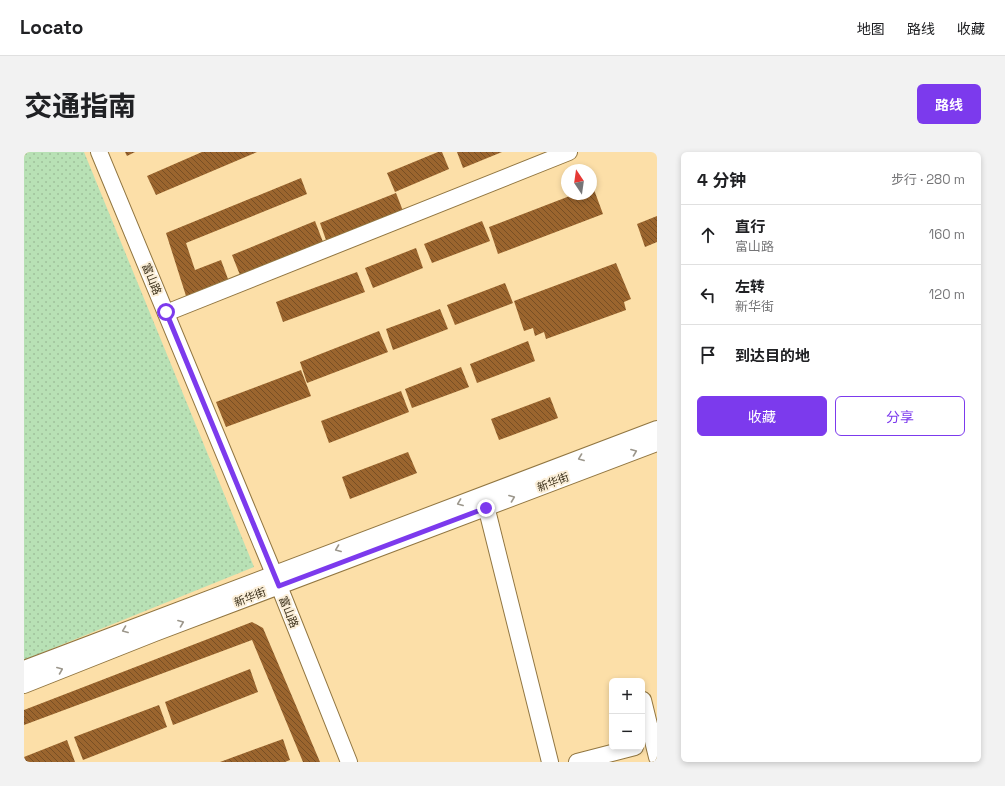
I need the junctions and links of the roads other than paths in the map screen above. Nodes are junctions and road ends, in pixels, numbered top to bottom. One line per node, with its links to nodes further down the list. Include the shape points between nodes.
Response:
1 (99, 152): 3 (street, 富山路)
2 (569, 152): 3 (street)
3 (166, 312): 7 (street, 富山路)
4 (657, 429): 6 (street, 新华街, one-way to 6)
5 (657, 443): 6 (street, 新华街, one-way to 5)
6 (485, 501): 7 (street, 新华街); 15 (street)
7 (276, 580): 8 (street, 新华街, one-way to 8); 9 (street, 新华街, one-way to 7); 14 (street, 富山路)
8 (24, 669)
9 (24, 685)
10 (645, 710): 11 (street)
11 (652, 746)
12 (628, 750): 13 (street)
13 (608, 758): 16 (street)
14 (350, 762)
15 (550, 762)
16 (577, 762)

